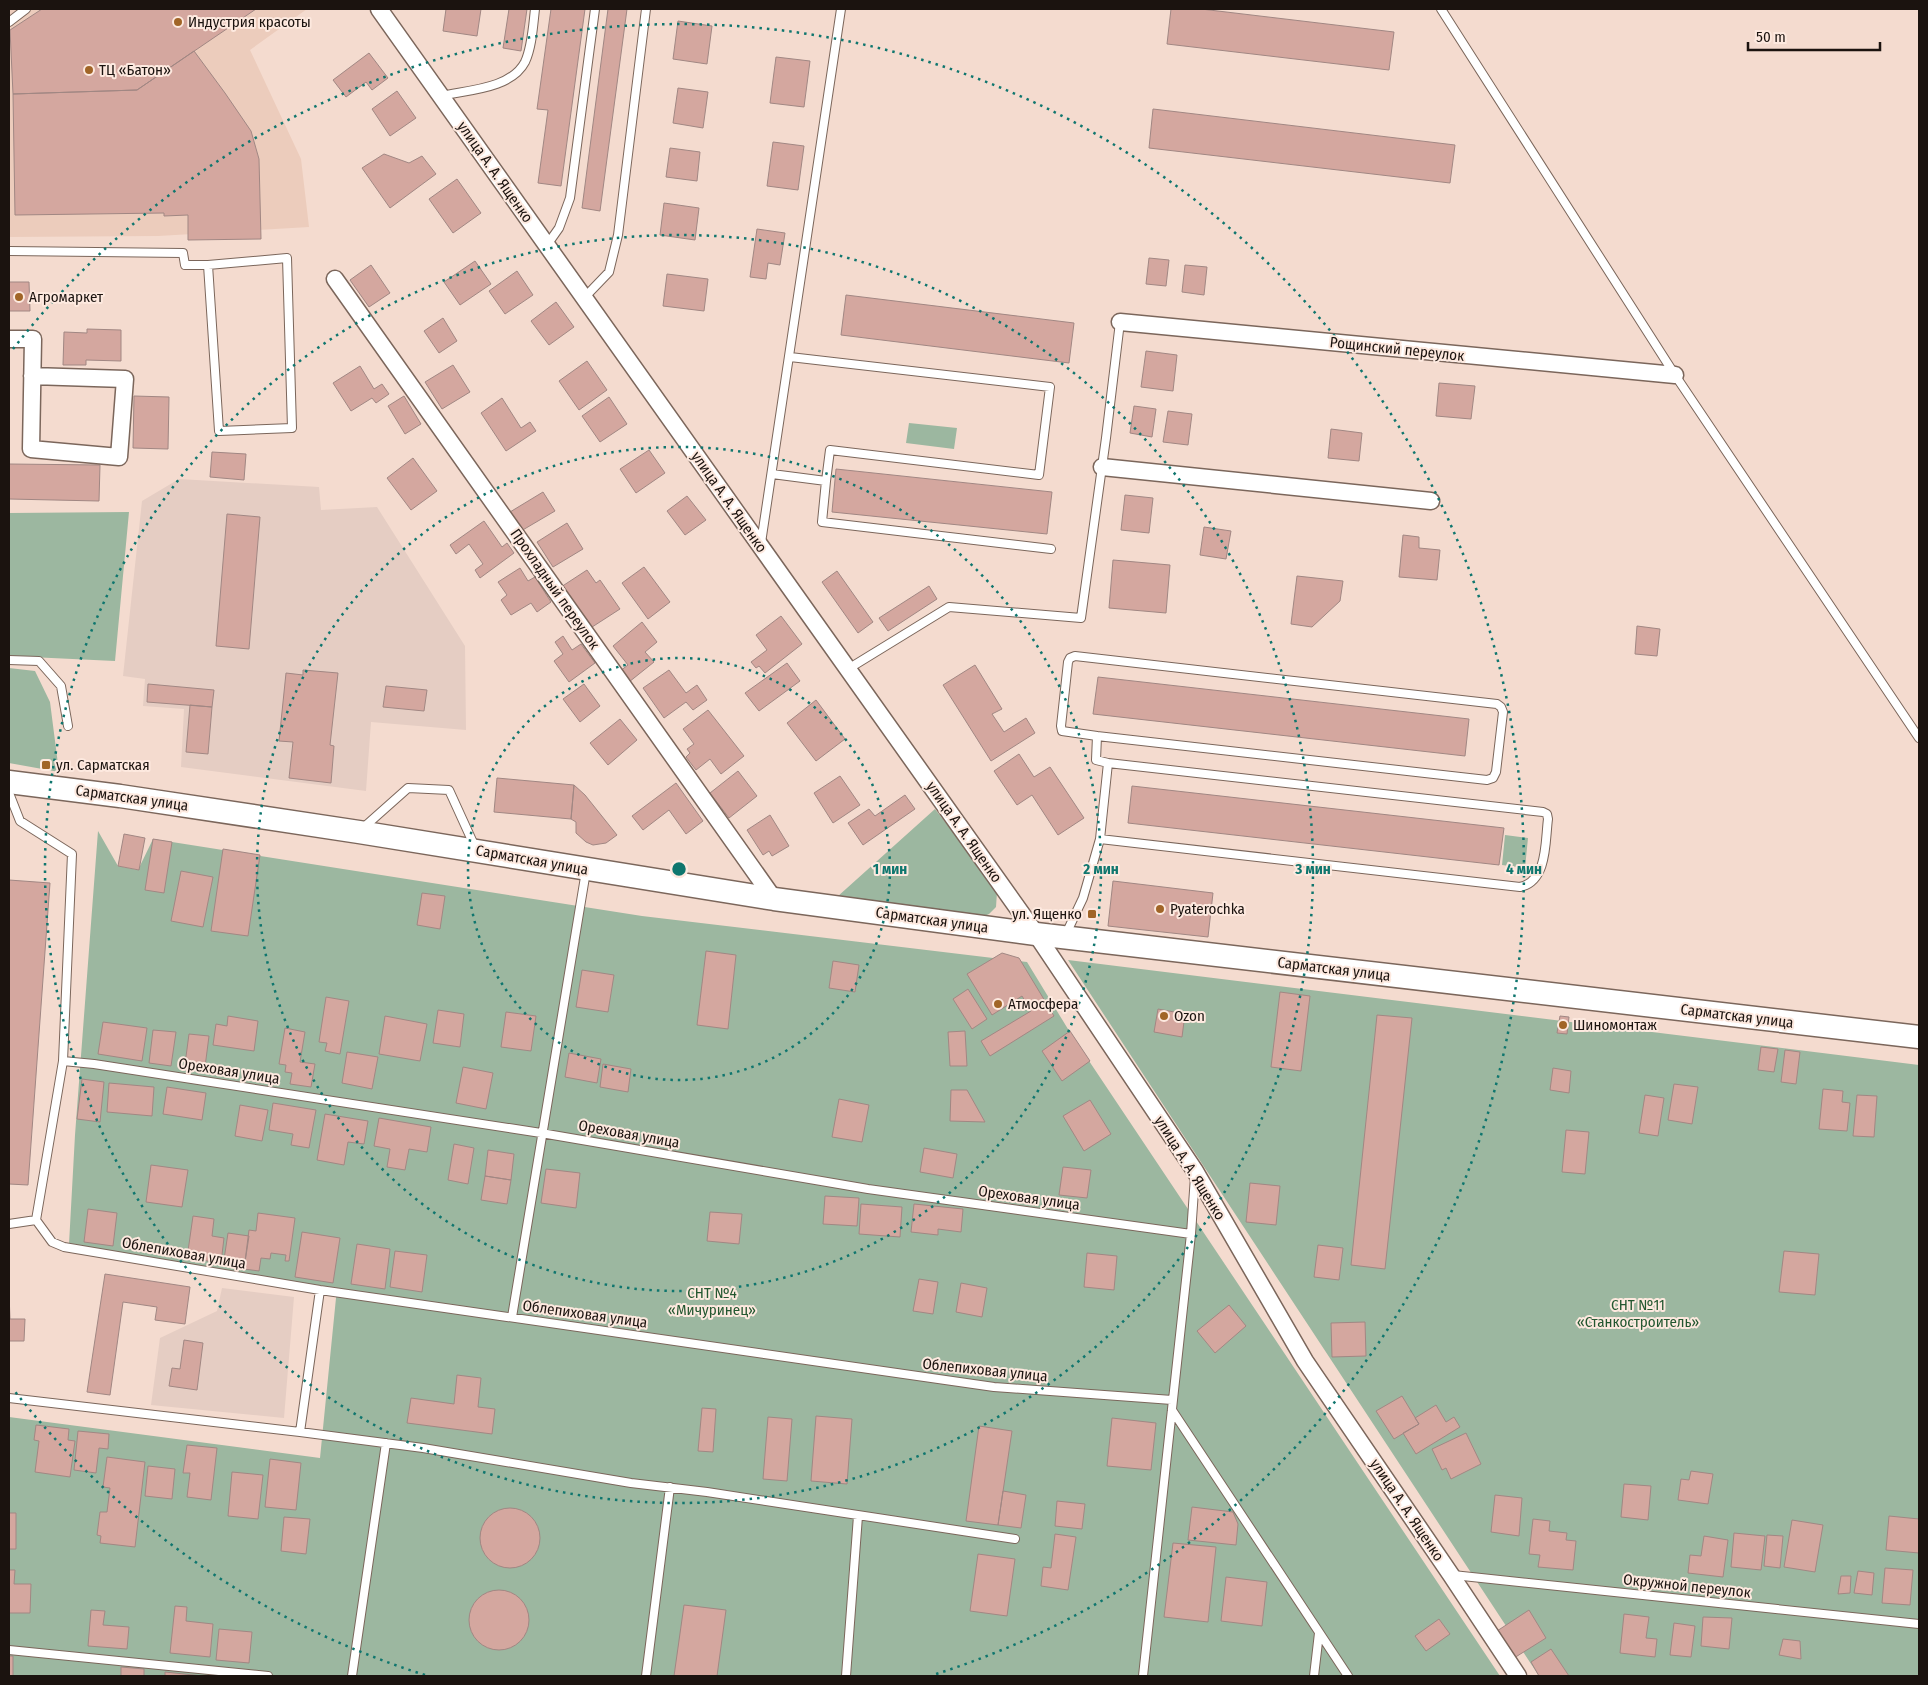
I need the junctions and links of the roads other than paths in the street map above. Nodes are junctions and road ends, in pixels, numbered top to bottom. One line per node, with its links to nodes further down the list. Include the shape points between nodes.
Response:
1 (26, 9): 8 (lane)
2 (379, 9): 9 (street, улица А. А. Ященко)
3 (535, 9): 9 (lane, via 525,62 515,76 500,84)
4 (595, 9): 10 (lane, via 570,198 559,228)
5 (646, 9): 14 (lane, via 618,235 608,272)
6 (841, 9): 17 (lane)
7 (1441, 9): 19 (lane)
8 (9, 22)
9 (441, 96): 10 (street, улица А. А. Ященко)
10 (546, 245): 14 (street, улица А. А. Ященко)
11 (9, 251): 12 (lane, via 183,253 185,266)
12 (208, 265): 12 (lane, via 219,431 292,428 287,258)
13 (335, 279): 38 (street, Прохладный переулок)
14 (584, 298): 24 (street, улица А. А. Ященко)
15 (1120, 322): 19 (street, Рощинский переулок); 20 (lane)
16 (9, 339): 18 (street, via 33,339)
17 (790, 357): 21 (lane); 22 (lane, via 1050,388 1039,475 830,450)
18 (32, 376): 18 (street, via 30,449 119,457 125,379)
19 (1675, 376): 30 (lane)
20 (1102, 467): 23 (street); 27 (lane, via 1081,618 950,607)
21 (772, 474): 22 (lane); 24 (lane)
22 (826, 481): 25 (lane, via 822,522)
23 (1431, 501)
24 (761, 546): 27 (street, улица А. А. Ященко)
25 (1051, 549)
26 (9, 660): 28 (lane, via 39,661 62,686)
27 (848, 669): 39 (street, улица А. А. Ященко)
28 (68, 726)
29 (1097, 736): 29 (lane, via 1062,731 1068,662 1075,656 1496,704 1502,707 1503,712 1496,772 1487,780); 31 (lane, via 1096,760)
30 (1919, 738)
31 (1108, 763): 35 (lane); 35 (lane, via 1543,812 1548,819 1539,870 1532,881 1520,887)
32 (9, 782): 34 (main road, Сарматская улица)
33 (9, 794): 42 (lane, via 20,821 72,854)
34 (359, 832): 36 (main road, Сарматская улица); 36 (lane, via 408,788 449,790)
35 (1100, 839): 40 (lane, via 1083,898)
36 (477, 851): 37 (main road, Сарматская улица)
37 (586, 869): 38 (main road, Сарматская улица); 43 (lane)
38 (774, 899): 39 (main road, Сарматская улица)
39 (1036, 934): 40 (main road, Сарматская улица); 44 (street, улица А. А. Ященко)
40 (1064, 938): 41 (main road, Сарматская улица)
41 (1919, 1037)
42 (63, 1061): 43 (lane, Ореховая улица); 45 (lane)
43 (541, 1133): 47 (lane, Ореховая улица, via 868,1189); 49 (lane)
44 (1195, 1171): 47 (lane); 58 (street, улица А. А. Ященко, via 1305,1361)
45 (36, 1220): 46 (lane); 48 (lane, Облепиховая улица, via 52,1242 64,1247)
46 (9, 1224)
47 (1191, 1234): 51 (lane)
48 (320, 1290): 49 (lane, Облепиховая улица); 53 (lane)
49 (512, 1317): 51 (lane, Облепиховая улица, via 994,1388)
50 (9, 1398): 53 (lane)
51 (1172, 1400): 52 (lane)
52 (1172, 1410): 60 (lane); 66 (lane)
53 (300, 1432): 54 (lane)
54 (386, 1443): 55 (lane); 63 (lane)
55 (670, 1487): 56 (lane); 64 (lane)
56 (858, 1516): 57 (lane); 65 (lane)
57 (1015, 1539)
58 (1451, 1575): 59 (lane, Окружной переулок); 69 (street, улица А. А. Ященко)
59 (1919, 1624)
60 (1319, 1633): 67 (lane); 68 (lane)
61 (9, 1650): 62 (lane)
62 (268, 1676)
63 (352, 1676)
64 (646, 1676)
65 (846, 1676)
66 (1143, 1676)
67 (1314, 1676)
68 (1348, 1676)
69 (1518, 1676)

